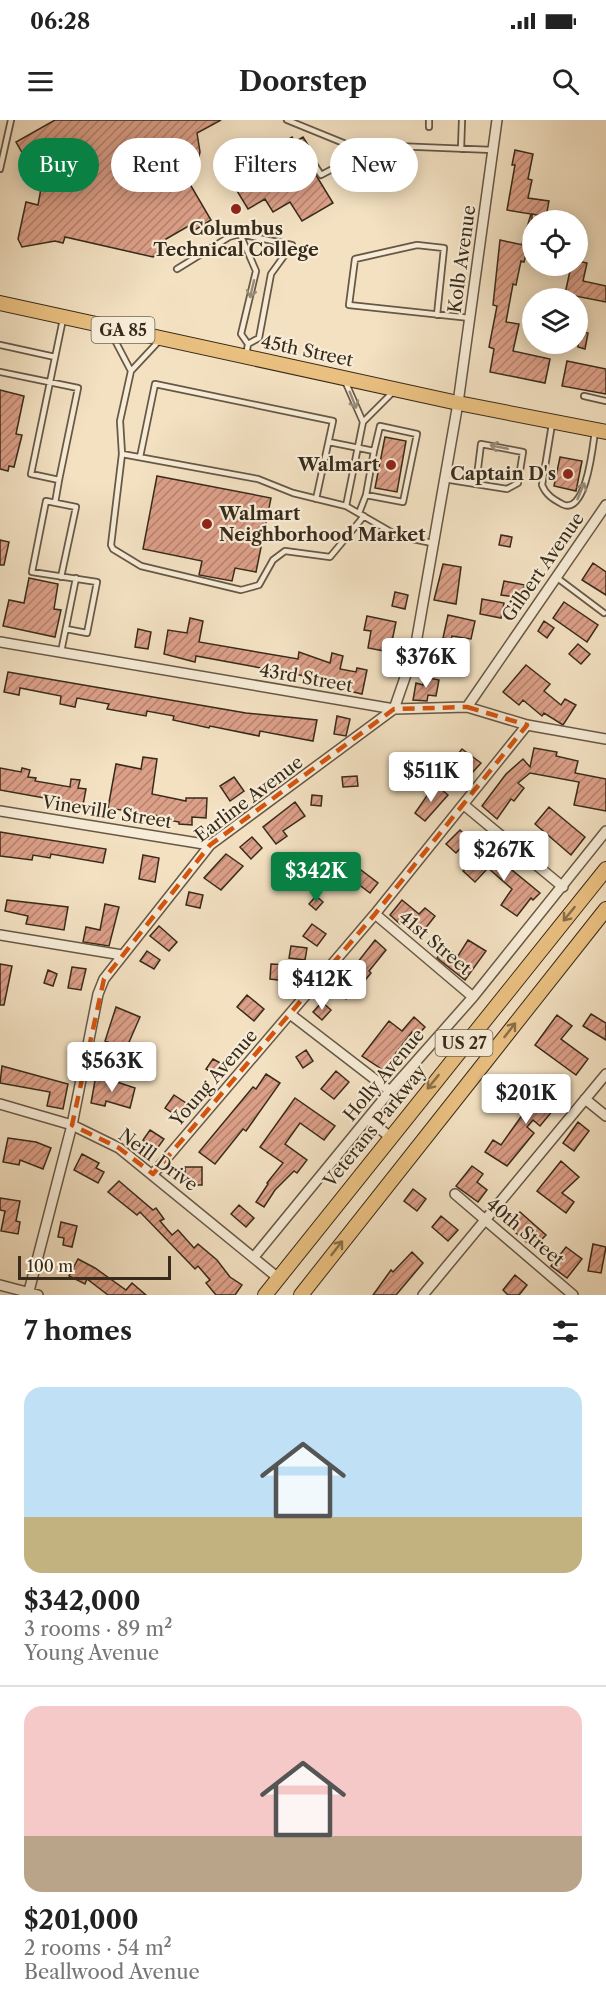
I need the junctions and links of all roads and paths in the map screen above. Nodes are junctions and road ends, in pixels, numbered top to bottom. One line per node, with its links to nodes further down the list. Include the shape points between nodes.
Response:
1 (12, 120): 11 (lane)
2 (289, 120): 7 (lane)
3 (429, 120): 6 (lane)
4 (462, 120): 9 (lane)
5 (497, 120): 10 (street, Kolb Avenue)
6 (429, 127)
7 (330, 138)
8 (418, 147): 9 (lane)
9 (461, 149): 10 (lane)
10 (493, 150): 19 (street, Kolb Avenue)
11 (0, 169)
12 (318, 170): 13 (lane, via 321,175)
13 (330, 170)
14 (240, 234): 15 (lane); 23 (lane, one-way to 23, via 256,272 241,334); 23 (lane, via 292,244 271,274 259,338)
15 (177, 269)
16 (0, 303): 18 (main road, 45th Street / GA 85)
17 (437, 315): 17 (lane, via 349,305 355,259 417,245 444,248); 19 (lane)
18 (63, 317): 20 (main road, 45th Street / GA 85); 24 (lane)
19 (470, 318): 32 (street, Kolb Avenue)
20 (109, 327): 21 (main road, 45th Street / GA 85); 25 (lane)
21 (162, 338): 23 (main road, 45th Street / GA 85); 25 (lane)
22 (0, 345): 24 (lane)
23 (247, 350): 27 (main road, 45th Street / GA 85)
24 (55, 357): 28 (lane)
25 (131, 371): 39 (lane, via 120,420)
26 (0, 372): 28 (lane)
27 (344, 378): 29 (main road, 45th Street / GA 85); 33 (lane, one-way to 33)
28 (50, 383): 42 (lane, via 31,474); 42 (lane, via 78,388)
29 (395, 389): 32 (main road, 45th Street / GA 85); 33 (lane)
30 (584, 396): 31 (lane)
31 (606, 401)
32 (458, 403): 34 (main road, 45th Street / GA 85); 41 (street)
33 (363, 422): 37 (lane)
34 (553, 422): 35 (main road, 45th Street / GA 85); 35 (lane, one-way to 35, via 542,485 546,494 565,506 577,501)
35 (601, 431)
36 (328, 442): 37 (lane); 40 (lane, via 333,421 155,384); 45 (lane)
37 (358, 448): 38 (lane); 48 (lane)
38 (374, 451): 44 (lane); 44 (lane, via 380,426 417,434 403,502)
39 (122, 454): 40 (lane); 49 (lane, via 113,549 141,566 192,580 251,589 259,585 273,560 285,551 330,557)
40 (140, 457): 45 (lane, via 258,479)
41 (444, 479): 43 (lane); 50 (street)
42 (59, 480): 46 (lane)
43 (476, 484): 43 (lane, one-way to 43, via 512,488 518,483 523,452 481,444)
44 (366, 495): 49 (lane)
45 (316, 499): 48 (lane)
46 (55, 502): 51 (lane, via 76,507); 51 (lane, via 46,501 32,572)
47 (606, 504): 52 (street, Gilbert Avenue)
48 (346, 506): 49 (lane)
49 (361, 514): 50 (lane, via 398,536)
50 (432, 543): 59 (street, via 415,649)
51 (61, 577): 53 (lane)
52 (556, 577): 54 (lane); 58 (street, Gilbert Avenue)
53 (76, 578): 55 (lane); 55 (lane, via 97,582 87,633)
54 (604, 613)
55 (66, 629): 57 (lane)
56 (0, 642): 57 (street, 43rd Street)
57 (61, 653): 59 (street, 43rd Street)
58 (467, 707): 59 (street, 43rd Street); 60 (street, 43rd Street)
59 (394, 709): 65 (street, Earline Avenue)
60 (526, 725): 61 (street, 43rd Street); 62 (street, Young Avenue)
61 (606, 739)
62 (464, 805): 67 (street); 69 (street, Young Avenue)
63 (0, 811): 65 (street, Vineville Street)
64 (606, 831): 67 (street, Holly Avenue)
65 (210, 845): 71 (street, Earline Avenue)
66 (606, 869): 81 (main road, Veterans Parkway / US 27, one-way to 81)
67 (563, 887): 72 (street, Holly Avenue)
68 (606, 909): 90 (main road, US 27, one-way to 68)
69 (375, 914): 72 (street, 41st Street); 73 (street, Young Avenue)
70 (0, 935): 71 (street)
71 (122, 955): 80 (street, Earline Avenue, via 98,994)
72 (473, 997): 75 (street, Holly Avenue)
73 (290, 1014): 75 (street); 82 (street, Young Avenue)
74 (606, 1074): 76 (street)
75 (390, 1091): 79 (street, Holly Avenue)
76 (585, 1099): 78 (street); 84 (street)
77 (0, 1104): 80 (street, Neill Drive)
78 (606, 1116)
79 (368, 1119): 81 (street); 85 (street, Holly Avenue)
80 (72, 1125): 82 (street, Neill Drive, via 119,1148); 88 (street, Earline Avenue)
81 (390, 1137): 86 (main road, Veterans Parkway / US 27)
82 (153, 1174): 85 (street, Neill Drive)
83 (454, 1194): 84 (street, 40th Street)
84 (486, 1220): 91 (street); 92 (street, 40th Street)
85 (254, 1257): 86 (street, Neill Drive)
86 (277, 1276): 89 (main road, Veterans Parkway / US 27)
87 (0, 1285): 88 (street)
88 (32, 1294)
89 (265, 1295)
90 (301, 1295)
91 (423, 1295)
92 (573, 1295)

